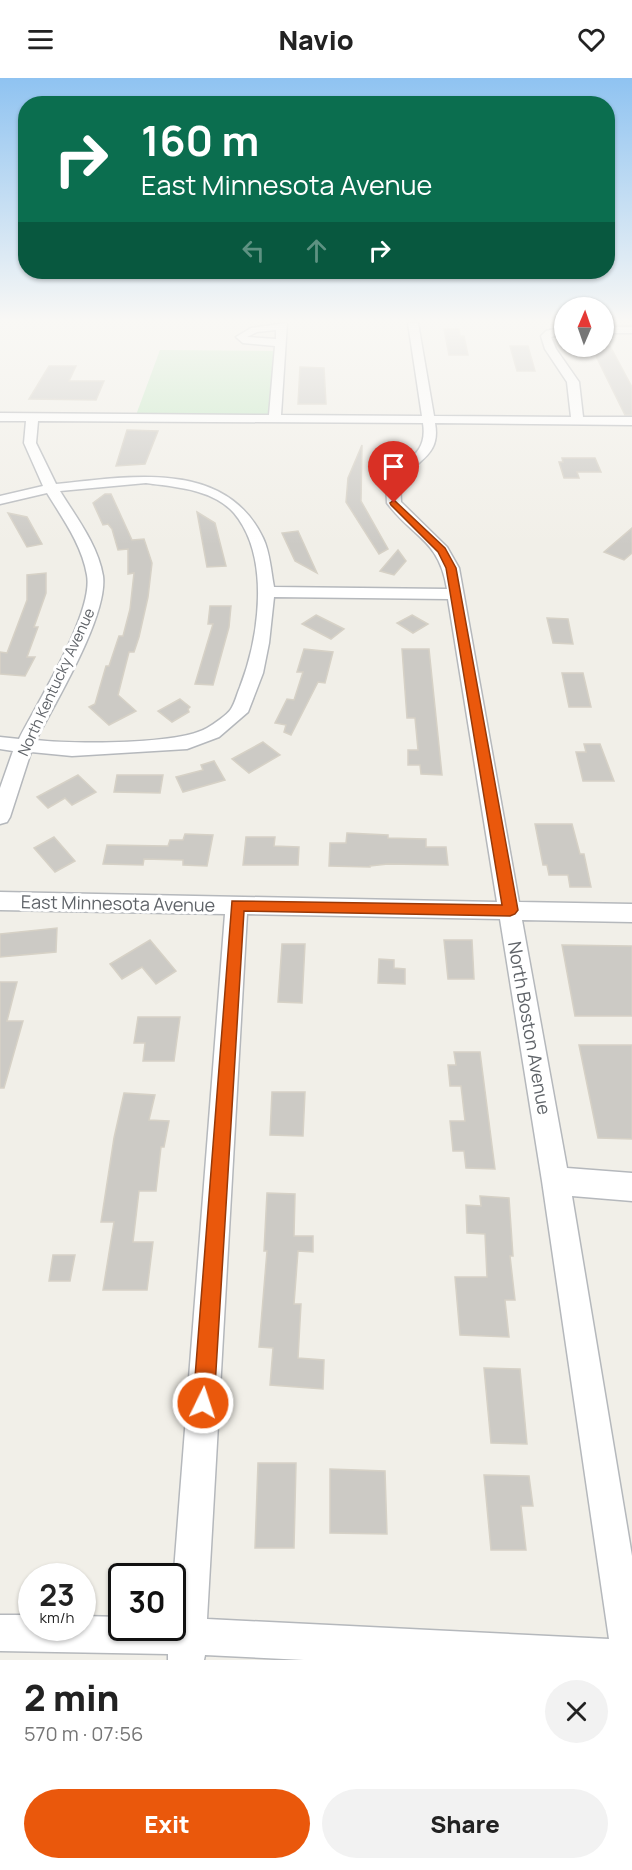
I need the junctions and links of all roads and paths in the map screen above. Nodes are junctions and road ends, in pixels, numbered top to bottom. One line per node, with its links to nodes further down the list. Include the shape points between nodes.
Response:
1 (277, 397): 6 (street)
2 (424, 397): 7 (street, North Boston Avenue)
3 (576, 397): 8 (street)
4 (0, 417): 5 (street)
5 (32, 417): 6 (street); 10 (street, North Kentucky Avenue, via 30,443)
6 (275, 418): 7 (street)
7 (427, 419): 8 (street); 13 (street, North Boston Avenue, via 431,434 428,448 402,474 394,488 394,503 442,550 451,568)
8 (577, 420): 9 (street)
9 (632, 421)
10 (51, 488): 11 (street); 12 (street, via 146,479 189,485 219,495 239,510 257,538); 15 (street, North Kentucky Avenue, via 85,544 95,576 95,596 80,636)
11 (0, 500)
12 (267, 592): 13 (street); 15 (street, via 254,673 239,712 213,733 187,743 72,750)
13 (456, 594): 19 (street, North Boston Avenue)
14 (0, 743): 15 (street)
15 (24, 746): 16 (street, North Kentucky Avenue)
16 (0, 817)
17 (0, 901): 18 (street, East Minnesota Avenue)
18 (237, 905): 19 (street, East Minnesota Avenue); 24 (street)
19 (510, 910): 20 (street, East Minnesota Avenue); 21 (street, North Boston Avenue)
20 (632, 913)
21 (556, 1181): 22 (street); 25 (street, North Boston Avenue)
22 (632, 1187)
23 (0, 1633): 24 (street)
24 (187, 1648): 25 (street)
25 (631, 1659)

